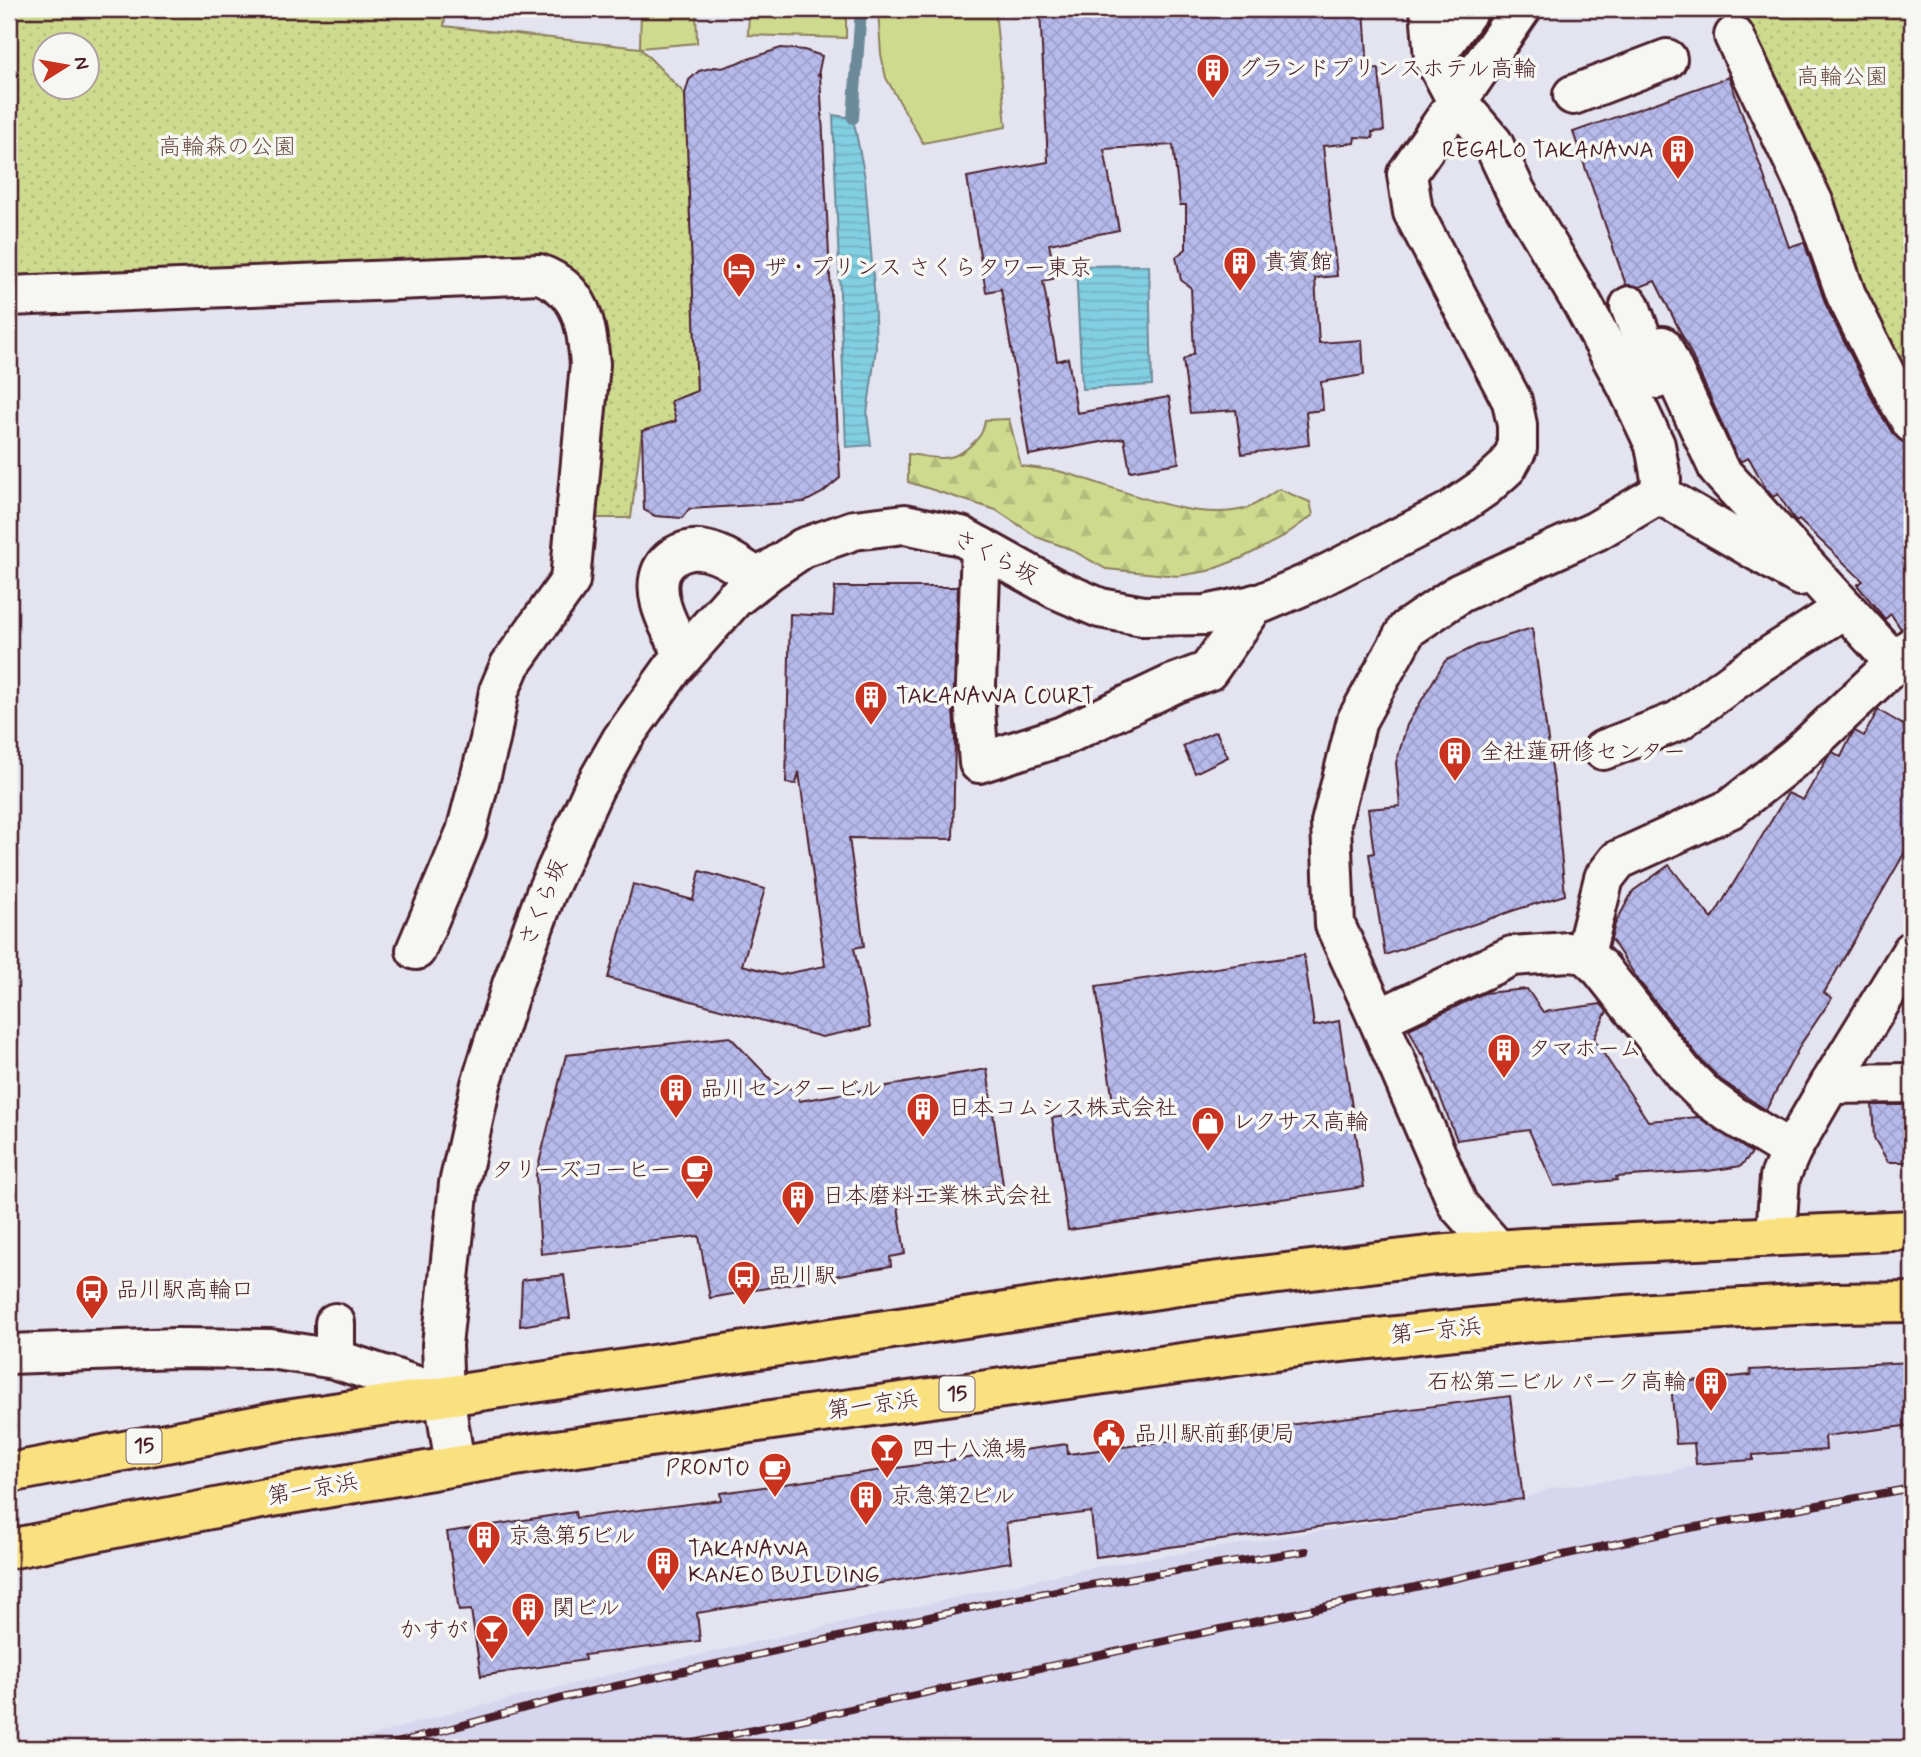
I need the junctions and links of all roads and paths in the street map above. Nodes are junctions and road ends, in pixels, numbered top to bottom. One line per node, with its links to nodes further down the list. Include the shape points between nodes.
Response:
1 (1430, 9): 5 (street)
2 (1469, 9): 5 (street)
3 (1514, 19): 8 (street, さくら坂)
4 (1734, 36): 12 (street, via 1814,204 1846,295)
5 (1434, 58): 8 (street)
6 (1667, 59): 7 (street)
7 (1573, 95)
8 (1457, 101): 13 (street, via 1493,143 1589,316 1655,445); 17 (street, さくら坂, via 1407,174 1413,212 1513,401 1517,449 1507,467 1449,512 1309,583)
9 (9, 296): 21 (street, via 539,274 556,280 578,303 587,329 590,364 570,581 510,665 499,691 466,832)
10 (1630, 306): 13 (street, via 1671,427 1670,461)
11 (1662, 346): 16 (street, via 1719,470)
12 (1912, 423)
13 (1660, 486): 16 (street); 24 (street, via 1596,531 1460,593 1407,629 1357,720 1331,823 1335,925)
14 (981, 547): 15 (street, さくら坂, via 961,536 905,524 854,530 803,548); 17 (street, さくら坂, via 1100,608 1143,616 1205,615); 17 (street, via 975,711 979,763 1063,736 1208,671)
15 (759, 579): 18 (street, さくら坂, via 734,599); 18 (street, via 720,555 701,550 682,552 667,561 658,578 660,601)
16 (1841, 603): 19 (street); 20 (street, via 1678,721)
17 (1255, 604)
18 (684, 654): 33 (street, さくら坂, via 622,739 594,788 546,894 512,985 481,1084 459,1184 442,1345)
19 (1903, 654): 23 (street, via 1797,755 1730,809 1618,860 1604,878)
20 (1603, 750)
21 (416, 950)
22 (1912, 951): 26 (street)
23 (1585, 954): 24 (street, via 1512,956); 27 (street, via 1707,1097)
24 (1378, 1019): 30 (street, via 1458,1205)
25 (1912, 1083): 26 (street)
26 (1829, 1084): 27 (street)
27 (1791, 1151): 29 (street, via 1780,1177)
28 (1912, 1230): 29 (highway, 15)
29 (1776, 1235): 30 (highway, 15)
30 (1498, 1250): 33 (highway, 15, via 1178,1286)
31 (1912, 1301): 34 (highway, 第一京浜 / 15, via 1530,1322 1312,1345)
32 (9, 1354): 33 (street, via 270,1349 335,1341)
33 (444, 1395): 34 (street, さくら坂); 35 (highway, 15)
34 (455, 1465): 36 (highway, 第一京浜 / 15)
35 (9, 1473)
36 (9, 1549)

